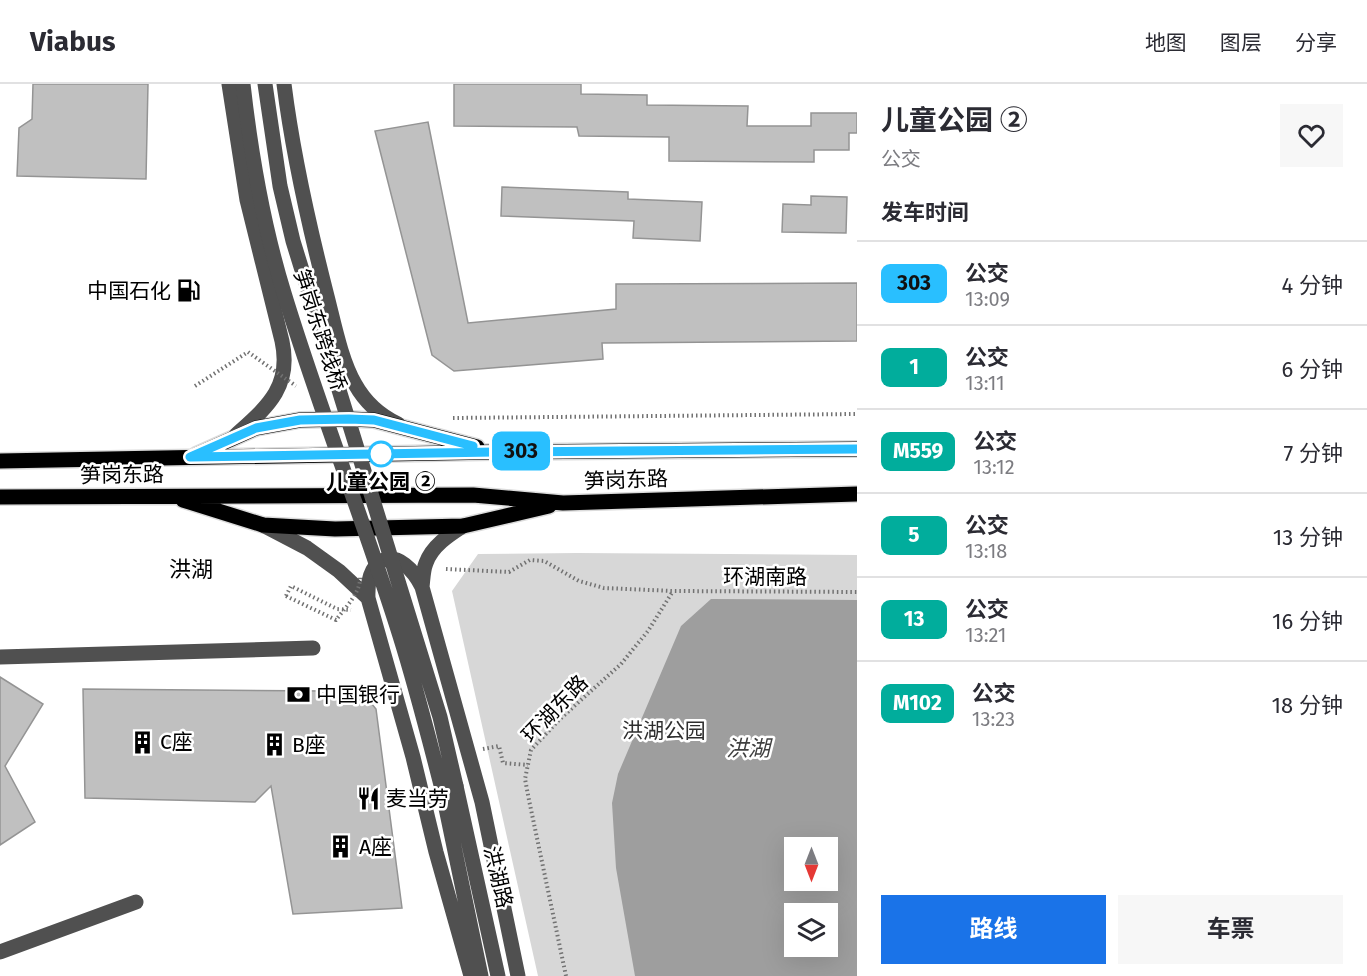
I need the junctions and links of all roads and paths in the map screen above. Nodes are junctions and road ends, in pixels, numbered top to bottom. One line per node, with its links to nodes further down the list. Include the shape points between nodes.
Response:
1 (229, 84): 10 (street, via 245,191 284,363 275,397)
2 (243, 84): 34 (street, 笋岗东跨线桥, bridge, via 260,196 284,293)
3 (265, 84): 34 (street, 笋岗东跨线桥, bridge, via 280,186 293,241 441,717)
4 (284, 84): 9 (street, via 311,232 348,368 375,410)
5 (195, 386): 6 (path, bridge, via 248,352)
6 (299, 388)
7 (857, 414): 8 (path)
8 (453, 418)
9 (409, 429): 10 (main road, via 374,420 300,420 256,428); 14 (main road)
10 (233, 438): 15 (main road)
11 (857, 442): 13 (main road)
12 (857, 449): 13 (main road, 笋岗东路)
13 (832, 450): 14 (main road, 笋岗东路)
14 (495, 452): 15 (main road, 笋岗东路)
15 (190, 457): 16 (main road, 笋岗东路)
16 (0, 461)
17 (166, 495): 19 (main road, 笋岗东路); 20 (main road, 笋岗东路, via 474,495); 21 (main road)
18 (854, 495): 20 (main road, 笋岗东路)
19 (0, 497)
20 (563, 503): 22 (main road)
21 (262, 525): 22 (main road, via 335,529); 28 (street, via 307,548)
22 (463, 526): 25 (street, via 433,551 426,563)
23 (446, 569): 26 (path, 环湖南路, via 509,572 530,560 544,561 604,588)
24 (360, 571): 29 (path, bridge, via 358,588 336,620 286,596 291,586 337,609)
25 (422, 587): 28 (street, via 415,573 401,561 389,559 378,562 372,571 367,583); 40 (street, via 482,802)
26 (674, 591): 27 (path, 环湖南路); 33 (path, 环湖东路, via 621,664 531,750)
27 (857, 592)
28 (368, 598): 37 (street)
29 (351, 610)
30 (314, 648): 31 (street)
31 (0, 657)
32 (482, 749): 33 (path, via 499,746 503,763)
33 (528, 765): 41 (path, 环湖东路, via 528,800)
34 (449, 788): 38 (street, 洪湖路); 39 (street, 洪湖路)
35 (136, 902): 36 (street)
36 (0, 952)
37 (471, 976)
38 (481, 976)
39 (498, 976)
40 (518, 976)
41 (566, 976)

